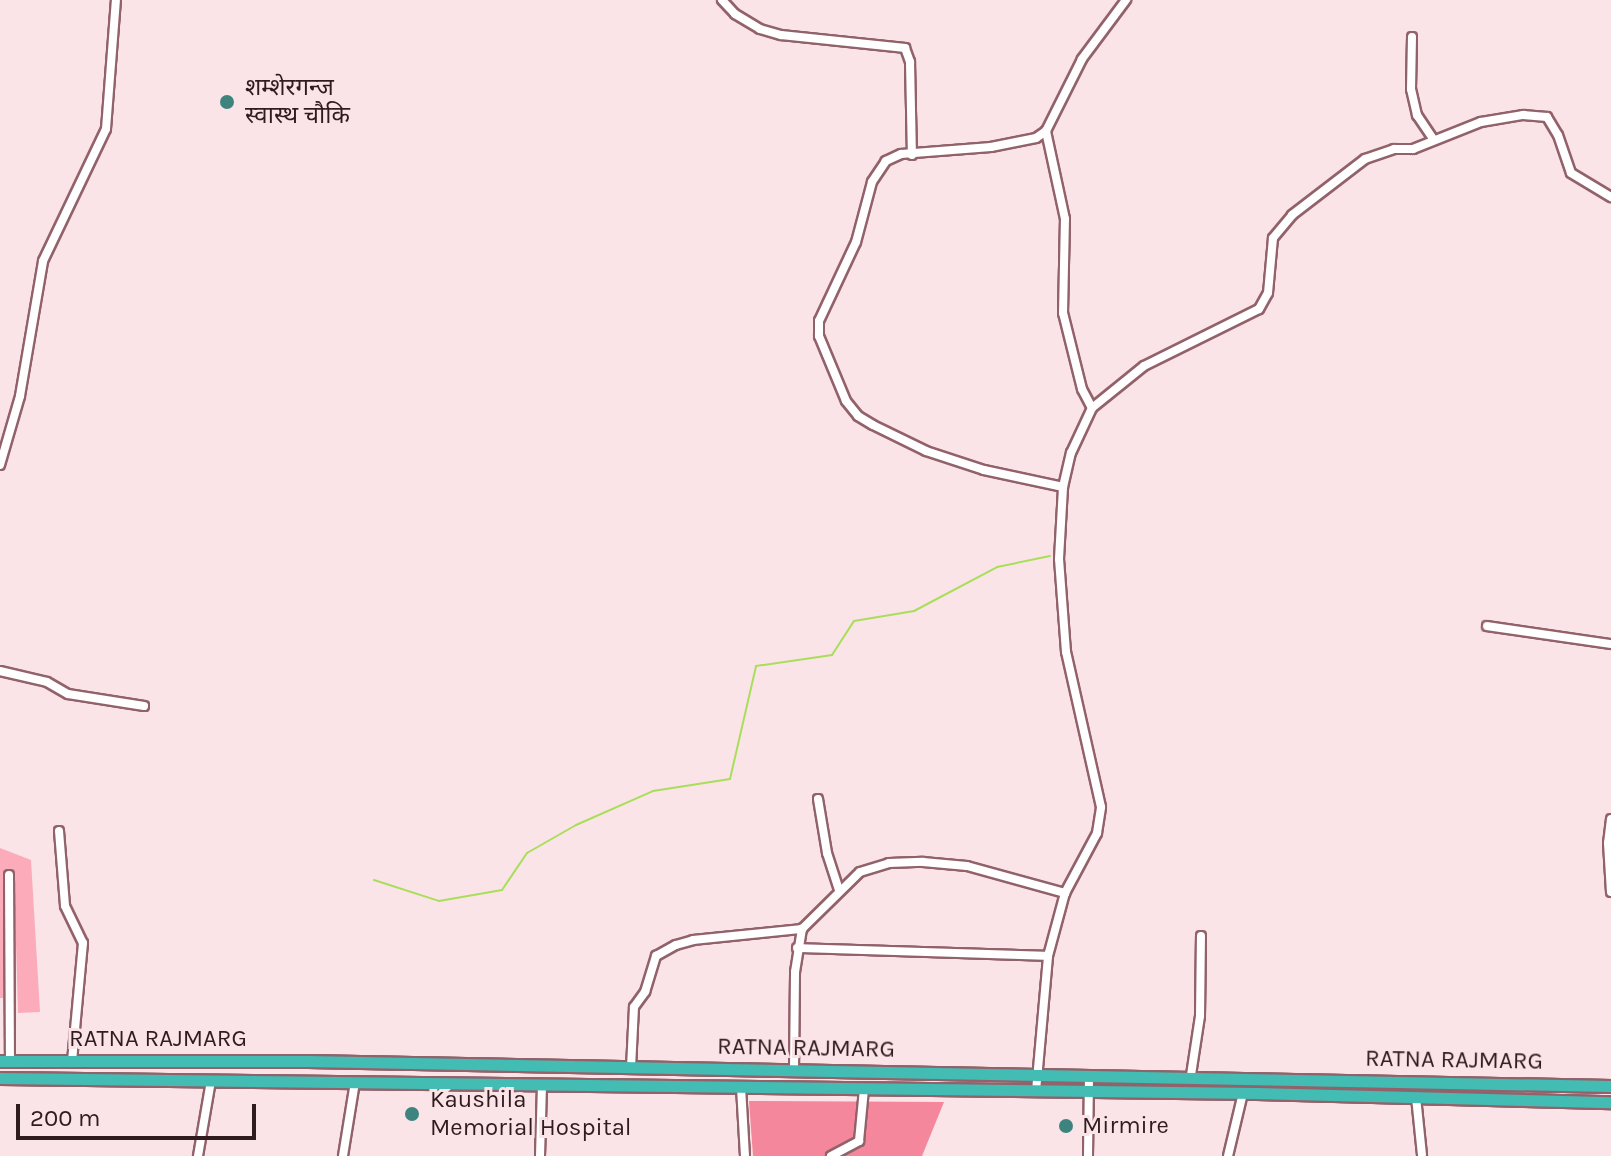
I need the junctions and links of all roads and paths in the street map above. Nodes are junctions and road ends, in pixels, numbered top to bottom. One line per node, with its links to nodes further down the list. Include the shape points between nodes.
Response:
1 (116, 0): 10 (street, via 106,129 43,261 20,396)
2 (722, 0): 7 (street, via 760,29 781,35 905,48 910,62)
3 (1126, 0): 5 (street, via 1082,59)
4 (1412, 37): 6 (street, via 1411,89 1417,115)
5 (1046, 131): 7 (street, via 991,147); 9 (street, via 1065,219 1063,313 1082,389)
6 (1434, 140): 8 (street, via 1481,122 1547,117 1571,173); 9 (street, via 1365,159 1330,185 1273,238 1268,293 1259,309 1144,366)
7 (912, 155): 11 (street, via 893,156 878,171 856,242 819,321 819,336 838,385 858,416 926,451 1023,481)
8 (1611, 197)
9 (1092, 408): 11 (street, via 1071,453)
10 (0, 465)
11 (1063, 487): 23 (street, via 1059,559 1066,652 1101,807 1097,833)
12 (1487, 626): 13 (street)
13 (1611, 644)
14 (0, 671): 15 (street, via 47,682 68,694)
15 (144, 706)
16 (818, 799): 20 (street)
17 (1611, 819): 22 (street)
18 (59, 831): 29 (street, via 65,906 83,943)
19 (9, 875): 21 (street)
20 (839, 889): 23 (street, via 860,872 889,863 923,862 967,866); 24 (street)
21 (4, 890): 28 (street)
22 (1611, 892)
23 (1065, 893): 27 (street)
24 (802, 929): 26 (street); 30 (street, via 693,940 656,956 632,1014)
25 (1201, 936): 33 (street, via 1200,1016)
26 (797, 948): 27 (street); 31 (street)
27 (1048, 956): 32 (street)
28 (5, 1060): 29 (highway, RATNA RAJMARG)
29 (72, 1061): 30 (highway, RATNA RAJMARG)
30 (631, 1068): 31 (highway, RATNA RAJMARG)
31 (794, 1070): 32 (highway, RATNA RAJMARG)
32 (1038, 1073): 34 (highway, RATNA RAJMARG); 42 (street)
33 (1191, 1075): 34 (highway, RATNA RAJMARG); 39 (highway, RATNA RAJMARG)
34 (1089, 1076): 43 (street)
35 (0, 1078): 36 (highway, RATNA RAJMARG)
36 (211, 1081): 37 (highway, RATNA RAJMARG); 48 (street)
37 (355, 1082): 38 (highway, RATNA RAJMARG); 49 (street)
38 (542, 1085): 40 (highway, RATNA RAJMARG); 50 (street)
39 (1611, 1086)
40 (741, 1087): 41 (highway, RATNA RAJMARG); 51 (street)
41 (864, 1089): 42 (highway, RATNA RAJMARG); 52 (street, via 859,1141)
42 (1036, 1091): 43 (highway, RATNA RAJMARG)
43 (1087, 1092): 44 (highway, RATNA RAJMARG); 53 (street)
44 (1243, 1093): 45 (highway, RATNA RAJMARG); 54 (street)
45 (1416, 1097): 46 (highway, RATNA RAJMARG); 47 (street)
46 (1611, 1102)
47 (1422, 1155)
48 (198, 1156)
49 (343, 1156)
50 (540, 1156)
51 (745, 1156)
52 (831, 1156)
53 (1088, 1156)
54 (1228, 1156)

